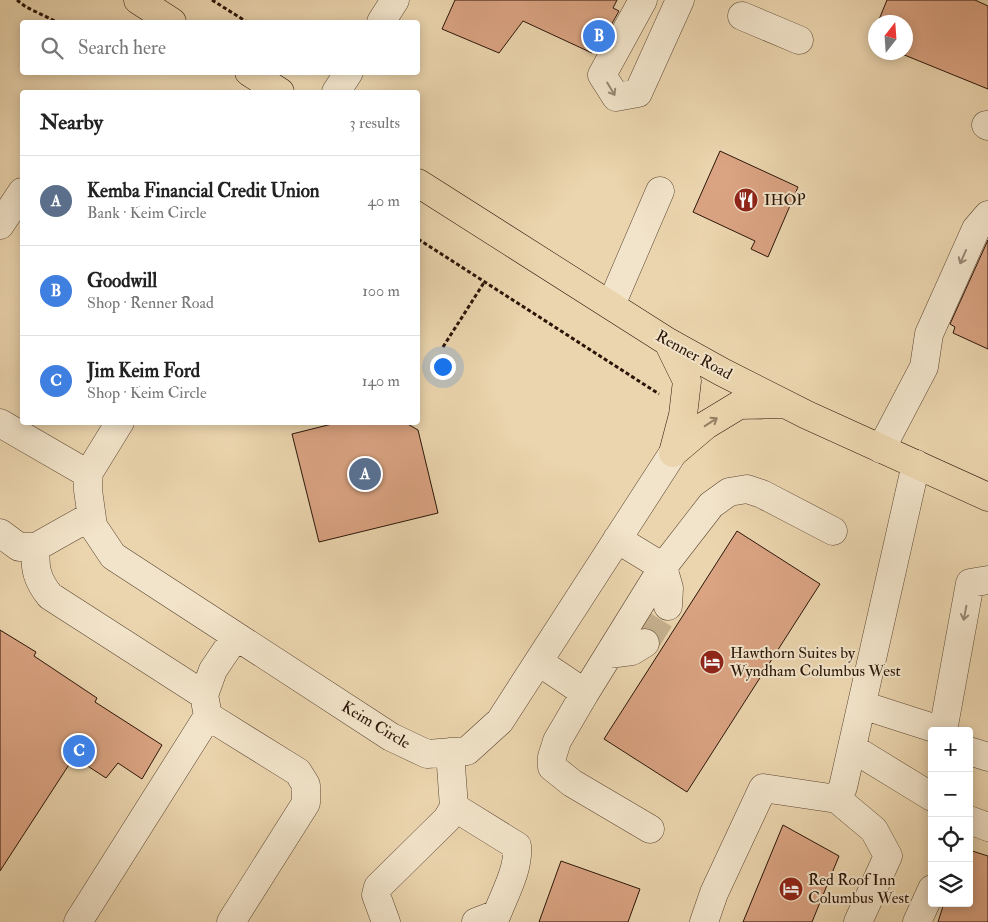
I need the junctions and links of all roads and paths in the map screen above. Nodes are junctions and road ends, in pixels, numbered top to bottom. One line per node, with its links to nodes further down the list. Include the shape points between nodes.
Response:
1 (17, 0): 8 (path)
2 (138, 0): 9 (main road)
3 (212, 0): 10 (path)
4 (395, 0): 11 (street)
5 (643, 0): 6 (street, one-way to 6, via 602,74 616,97 638,93)
6 (680, 0)
7 (742, 16): 12 (street)
8 (53, 20)
9 (169, 20)
10 (244, 20)
11 (382, 20)
12 (799, 40)
13 (254, 75): 15 (main road)
14 (347, 75): 16 (street)
15 (277, 90)
16 (337, 90)
17 (420, 184): 24 (main road, Renner Road)
18 (660, 191): 24 (street)
19 (20, 195): 21 (street)
20 (988, 215): 31 (street, one-way to 31, via 976,229 929,334 924,367)
21 (0, 225)
22 (420, 240): 23 (path)
23 (485, 281): 26 (path); 27 (path, via 661,395)
24 (611, 305): 25 (main road, Renner Road)
25 (668, 342): 28 (main road, Renner Road); 32 (main road, via 687,381)
26 (443, 347)
27 (666, 395)
28 (784, 404): 31 (main road, Renner Road); 32 (main road, one-way to 28, via 706,425 739,405)
29 (0, 423): 34 (street)
30 (118, 425): 34 (street)
31 (881, 449): 33 (main road, Renner Road)
32 (673, 453): 39 (street, Keim Circle)
33 (916, 464): 35 (main road, Renner Road); 50 (street)
34 (88, 474): 36 (street, Keim Circle)
35 (988, 497)
36 (91, 516): 40 (street); 44 (street, Keim Circle, via 93,526 113,556)
37 (833, 531): 41 (street, via 762,494 747,489 729,492 711,506)
38 (0, 533): 40 (street, via 19,546)
39 (617, 540): 41 (street); 47 (street, Keim Circle)
40 (36, 547): 49 (street, via 34,565 39,582 50,596)
41 (663, 567): 43 (street, via 669,588); 46 (street)
42 (988, 580): 52 (street, one-way to 52, via 970,583)
43 (668, 606)
44 (236, 636): 49 (street, via 213,670); 54 (street, Keim Circle, via 391,737 427,754)
45 (645, 643): 46 (street, via 632,651)
46 (609, 654): 48 (street)
47 (539, 662): 48 (street); 54 (street, Keim Circle, via 500,721 467,751)
48 (585, 693): 62 (street, via 558,741 552,767 572,783)
49 (206, 705): 64 (street); 65 (street, via 298,772 306,785 306,803)
50 (862, 705): 51 (street); 53 (street)
51 (931, 727)
52 (944, 727)
53 (852, 748): 57 (street); 58 (street)
54 (450, 752): 59 (street)
55 (973, 752): 56 (street)
56 (988, 757)
57 (928, 795)
58 (837, 799): 68 (street, via 763,788 714,893); 69 (street, via 874,830 888,856)
59 (454, 807): 66 (street, via 447,819 378,887 376,895); 67 (street, via 517,846 513,874 496,914)
60 (973, 821): 61 (street)
61 (988, 827)
62 (650, 829)
63 (928, 898): 70 (street)
64 (78, 922)
65 (231, 922)
66 (386, 922)
67 (476, 922)
68 (704, 922)
69 (858, 922)
70 (917, 922)

